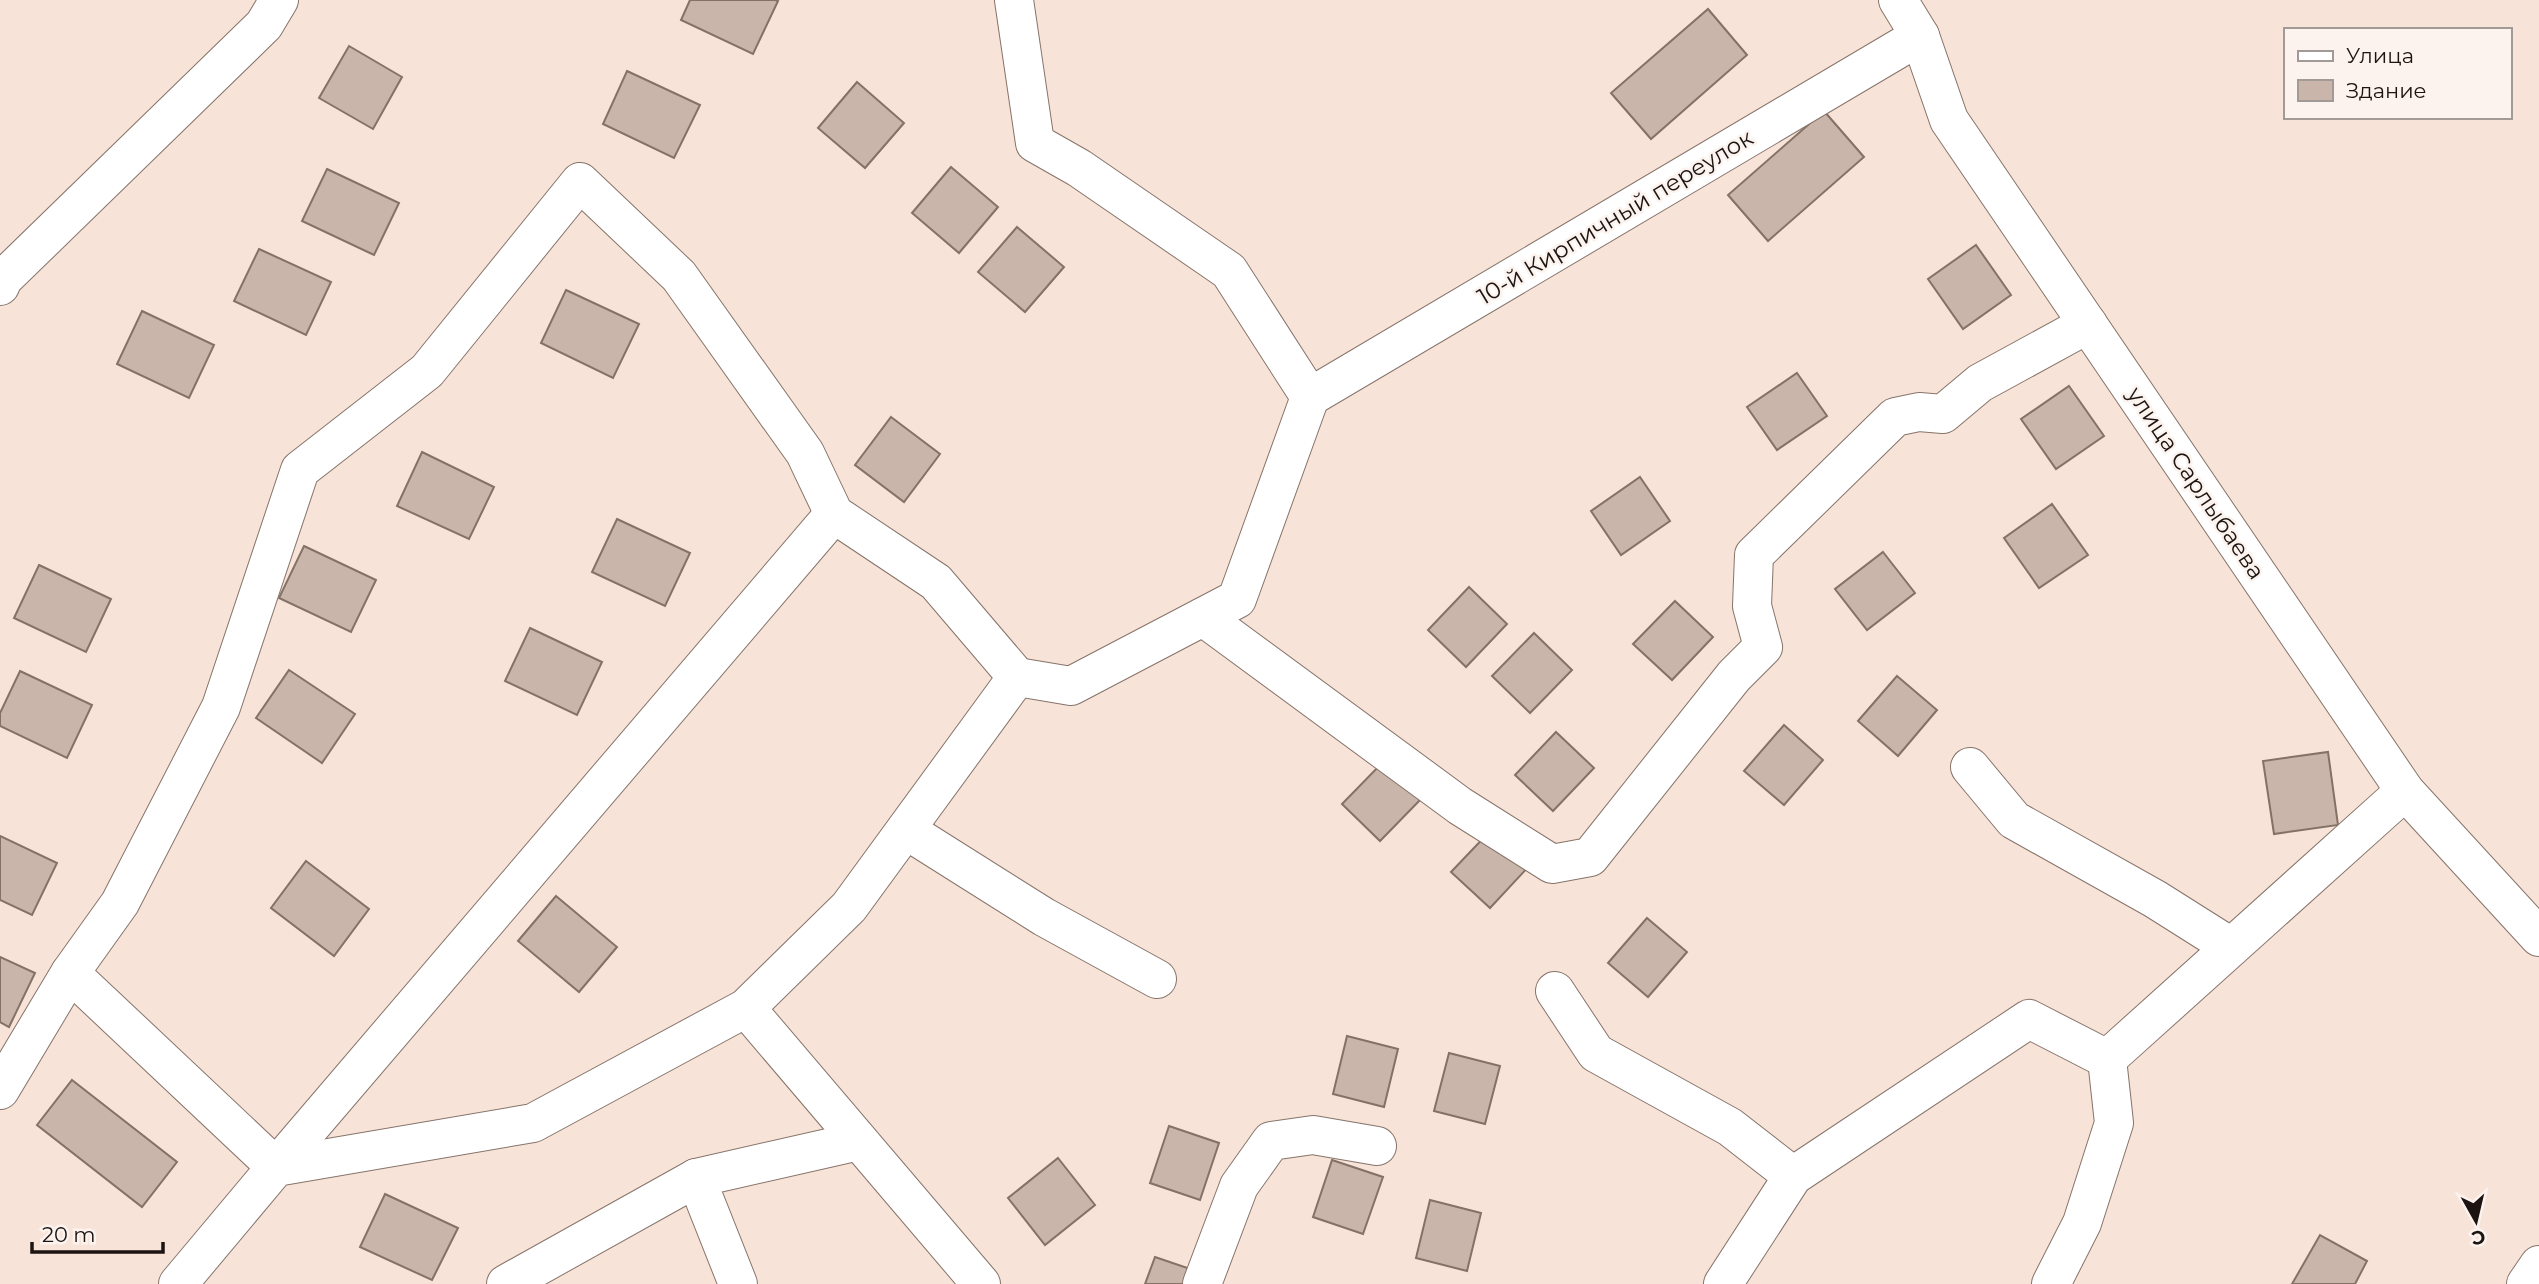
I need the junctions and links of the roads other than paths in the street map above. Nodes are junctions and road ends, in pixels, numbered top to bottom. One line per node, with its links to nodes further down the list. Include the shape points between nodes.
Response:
1 (279, 0): 5 (street, via 264,25)
2 (1014, 0): 7 (street, via 1035,143 1229,271)
3 (1898, 0): 4 (street, улица Сарлыбаева)
4 (1920, 36): 6 (street, улица Сарлыбаева, via 1949,120); 7 (street, 10-й Кирпичный переулок)
5 (0, 286)
6 (2088, 324): 9 (street, via 1980,383 1942,414 1895,417 1754,555 1752,606 1763,647 1734,676 1590,857 1552,863 1483,821); 12 (street, улица Сарлыбаева)
7 (1310, 397): 9 (street, via 1237,599)
8 (834, 514): 10 (street, via 936,582); 16 (street, via 805,453 679,276 580,182 427,371 300,470 221,707 120,903); 24 (street)
9 (1203, 617): 10 (street, via 1071,686)
10 (1017, 677): 13 (street)
11 (1970, 767): 15 (street, via 2014,820)
12 (2405, 790): 14 (street, улица Сарлыбаева); 15 (street)
13 (906, 830): 17 (street, via 1044,917); 19 (street, via 849,907)
14 (2539, 937)
15 (2231, 947): 20 (street)
16 (70, 973): 21 (street); 24 (street)
17 (1157, 979)
18 (1555, 991): 25 (street, via 1596,1053 1730,1127)
19 (746, 1008): 22 (street); 24 (street, via 533,1123)
20 (2107, 1059): 25 (street, via 2029,1018); 34 (street, via 2113,1123 2082,1223)
21 (0, 1090)
22 (859, 1141): 26 (street); 31 (street)
23 (1377, 1146): 32 (street, via 1312,1135 1271,1141 1240,1186)
24 (276, 1167): 28 (street)
25 (1793, 1176): 33 (street)
26 (696, 1178): 29 (street); 30 (street)
27 (2539, 1265): 35 (street)
28 (178, 1284)
29 (506, 1284)
30 (738, 1284)
31 (981, 1284)
32 (1202, 1284)
33 (1723, 1284)
34 (2051, 1284)
35 (2526, 1284)

